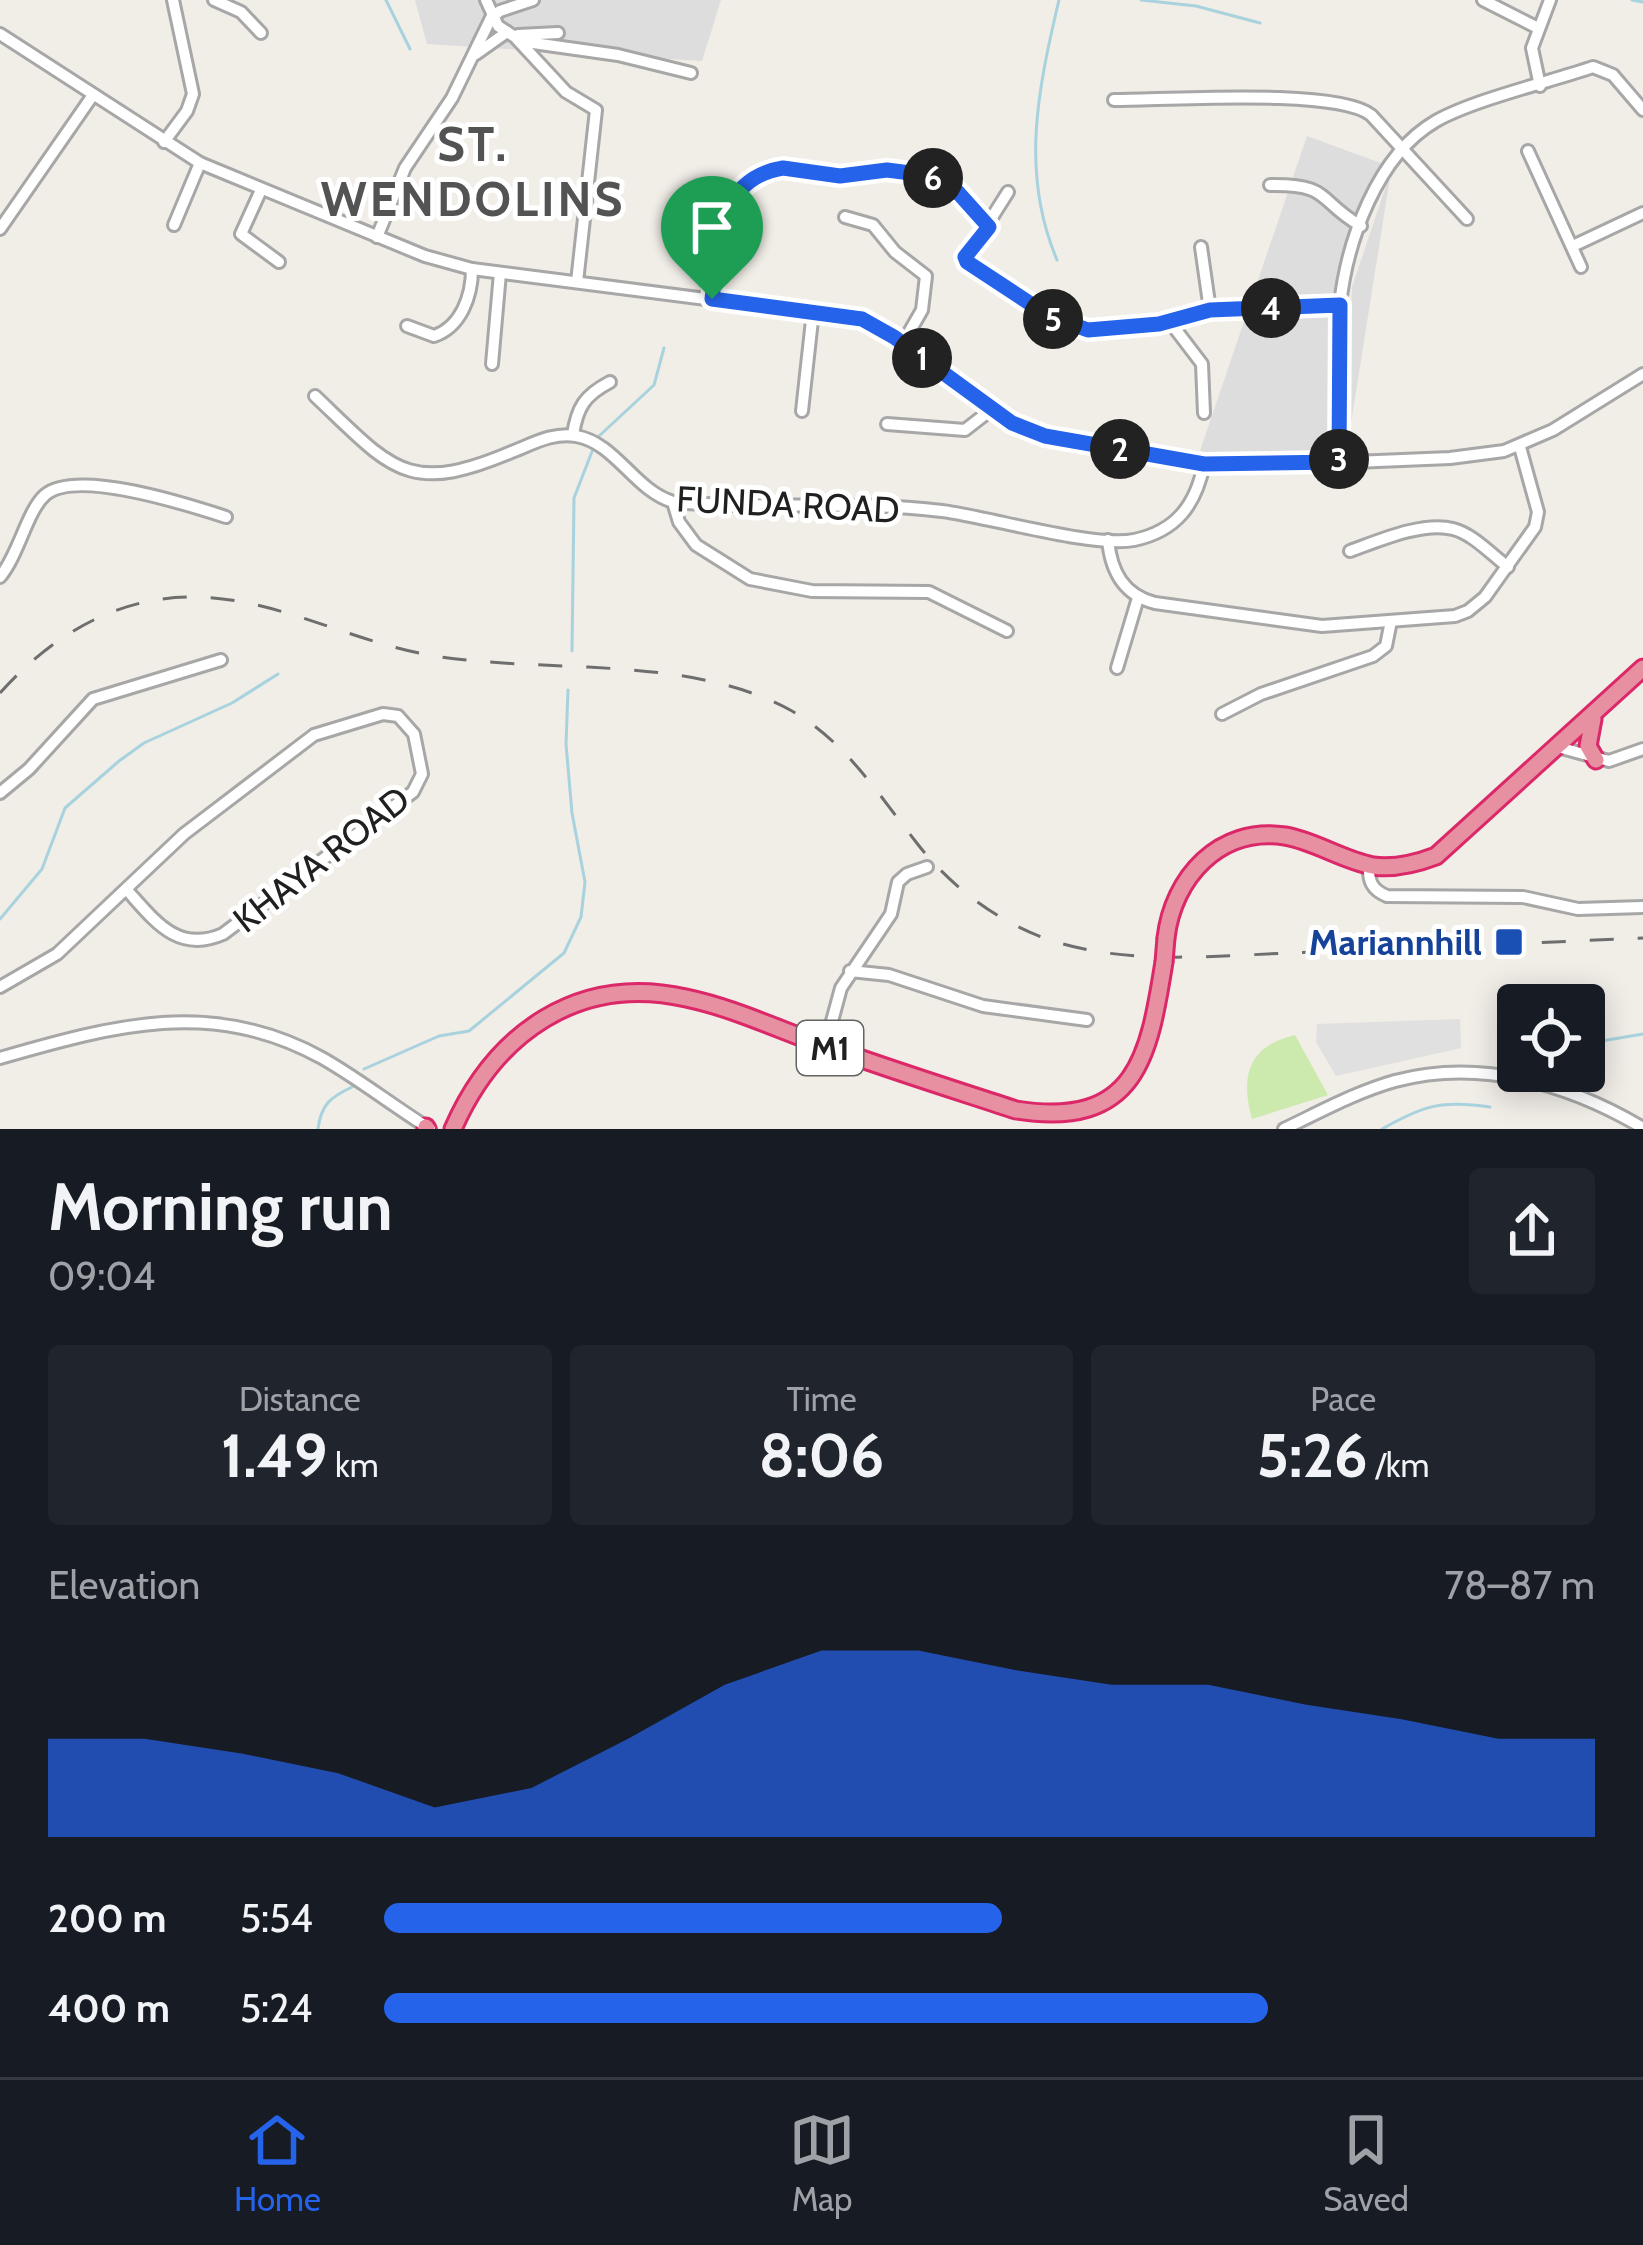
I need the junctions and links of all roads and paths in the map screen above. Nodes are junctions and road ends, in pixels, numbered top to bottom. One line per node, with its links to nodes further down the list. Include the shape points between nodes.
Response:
1 (173, 0): 19 (street, via 193,94)
2 (214, 0): 9 (street)
3 (486, 0): 7 (street)
4 (533, 0): 7 (street)
5 (1483, 0): 8 (street)
6 (1550, 0): 8 (street)
7 (491, 18): 12 (street); 13 (street)
8 (1538, 28): 15 (street, via 1532,55)
9 (261, 32)
10 (558, 33): 12 (street)
11 (0, 34): 16 (street)
12 (514, 36): 13 (street); 14 (street); 40 (street, via 598,114)
13 (474, 56): 33 (street, via 411,158)
14 (692, 73)
15 (1540, 86): 18 (street, via 1607,70); 20 (street, via 1437,121)
16 (93, 94): 19 (street); 32 (street)
17 (1114, 100): 20 (street, via 1327,99 1365,110)
18 (1642, 107)
19 (164, 142): 22 (street)
20 (1402, 149): 28 (street); 30 (street)
21 (1528, 151): 34 (street)
22 (200, 163): 24 (street); 29 (street)
23 (1270, 185): 30 (street, via 1322,192)
24 (261, 190): 33 (street); 36 (street, via 241,234)
25 (1008, 192): 31 (street)
26 (1642, 214): 34 (street)
27 (845, 217): 47 (street, via 873,225 926,276 922,310)
28 (1467, 219)
29 (174, 225)
30 (1360, 226): 42 (street)
31 (989, 227): 41 (street, via 944,182 897,170 783,168 748,181 729,202); 45 (street, via 965,260 1071,327)
32 (0, 229)
33 (377, 237): 38 (street)
34 (1575, 245): 37 (street)
35 (1201, 247): 43 (street)
36 (279, 262)
37 (1581, 267)
38 (472, 269): 39 (street); 46 (street, via 468,298 446,331 434,337)
39 (500, 273): 40 (street); 48 (street)
40 (578, 283): 41 (street)
41 (712, 299): 44 (street)
42 (1340, 305): 43 (street); 58 (street)
43 (1210, 310): 45 (street)
44 (813, 311): 47 (street, via 862,319); 53 (street)
45 (1170, 322): 54 (street, via 1202,364)
46 (407, 326)
47 (903, 343): 52 (street)
48 (493, 364)
49 (1643, 374): 57 (street)
50 (610, 382): 56 (street, via 586,397)
51 (315, 396): 56 (street, via 384,460 418,474 461,472)
52 (992, 409): 55 (street, via 965,430); 59 (street, via 1045,436)
53 (802, 411)
54 (1204, 413)
55 (887, 424)
56 (573, 435): 60 (street, FUNDA ROAD, via 602,447 642,487)
57 (1520, 447): 58 (street); 64 (street, via 1537,521)
58 (1339, 462): 59 (street)
59 (1204, 464): 62 (street, FUNDA ROAD, via 1184,514 1144,536)
60 (674, 502): 62 (street, FUNDA ROAD, via 939,511); 68 (street, via 696,545 750,579 812,591 929,592)
61 (226, 517): 65 (street, via 134,490 55,490 40,502)
62 (1108, 540): 66 (street, via 1118,578)
63 (1350, 551): 64 (street, via 1449,527)
64 (1508, 567): 67 (street, via 1468,611)
65 (0, 577)
66 (1138, 598): 67 (street, via 1309,626); 70 (street)
67 (1391, 621): 73 (street, via 1386,646 1373,656)
68 (1007, 631)
69 (217, 661): 77 (street, via 93,699)
70 (1118, 668)
71 (1643, 668): 72 (highway, M1)
72 (1597, 711): 74 (highway, M1); 76 (highway, via 1588,737)
73 (1222, 714)
74 (1558, 747): 76 (street); 78 (highway, M1, via 1436,856)
75 (1643, 749): 76 (street)
76 (1596, 760)
77 (0, 793)
78 (1369, 865): 81 (street, via 1373,888 1387,896); 85 (highway, M1, bridge, via 1287,836 1209,854 1178,892 1143,1060 1112,1097 1077,1114 1016,1110)
79 (927, 867): 82 (street, via 898,882 891,914)
80 (126, 889): 80 (street, KHAYA ROAD, via 305,740 383,715 412,727 422,774 413,792 223,934 197,942 176,937); 83 (street, KHAYA ROAD, via 46,963)
81 (1643, 907)
82 (850, 971): 84 (street, via 889,975 982,1006); 85 (street)
83 (0, 987)
84 (1087, 1020)
85 (825, 1046): 89 (highway, M1, via 685,998 598,999 520,1033 478,1079)
86 (0, 1058): 87 (street, via 140,1023 242,1027 321,1057)
87 (427, 1128)
88 (1643, 1128): 90 (street, via 1535,1081 1448,1072 1366,1091)
89 (453, 1129)
90 (1284, 1129)

